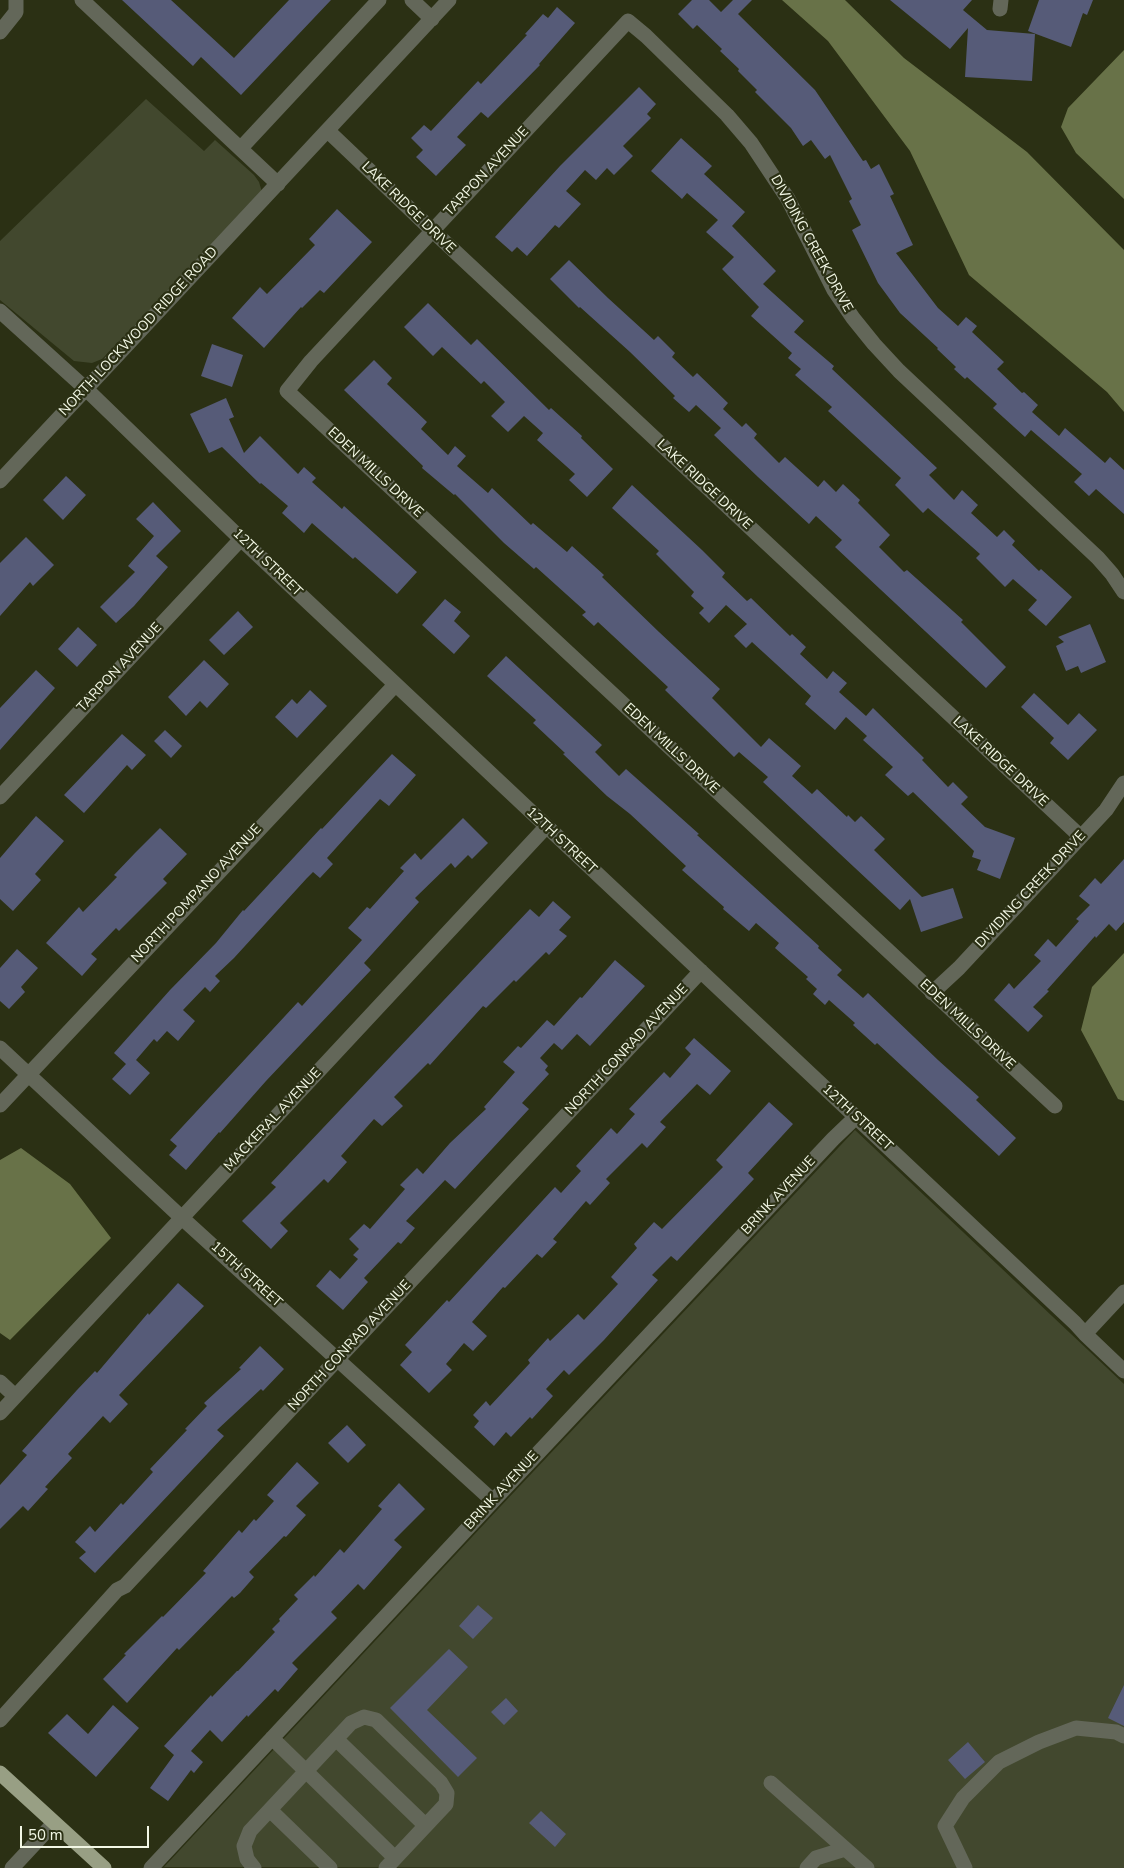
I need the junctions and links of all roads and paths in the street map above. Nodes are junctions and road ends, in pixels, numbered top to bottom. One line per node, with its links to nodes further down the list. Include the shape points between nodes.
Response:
1 (16, 0): 8 (street, via 16,12)
2 (82, 0): 10 (street)
3 (379, 0): 10 (street)
4 (412, 0): 6 (street)
5 (449, 0): 6 (street, NORTH LOCKWOOD RIDGE ROAD)
6 (432, 19): 9 (street, NORTH LOCKWOOD RIDGE ROAD)
7 (628, 21): 12 (street, TARPON AVENUE); 18 (street, DIVIDING CREEK DRIVE, via 727,115 750,143 788,199 834,290 874,344 1098,558)
8 (0, 32)
9 (328, 132): 11 (street, NORTH LOCKWOOD RIDGE ROAD); 12 (street, LAKE RIDGE DRIVE)
10 (241, 148): 11 (street)
11 (278, 184): 14 (street, NORTH LOCKWOOD RIDGE ROAD)
12 (432, 231): 15 (street, TARPON AVENUE); 23 (street, LAKE RIDGE DRIVE)
13 (0, 310): 14 (street, 12TH STREET)
14 (86, 389): 16 (street, NORTH LOCKWOOD RIDGE ROAD); 17 (street, 12TH STREET)
15 (287, 391): 25 (street, EDEN MILLS DRIVE)
16 (0, 481)
17 (241, 539): 19 (street, 12TH STREET); 21 (street, TARPON AVENUE)
18 (1124, 592)
19 (395, 685): 22 (street, 12TH STREET); 27 (street, NORTH POMPANO AVENUE)
20 (1124, 783): 23 (street, DIVIDING CREEK DRIVE, via 1106,810)
21 (0, 797)
22 (546, 827): 24 (street, 12TH STREET); 31 (street, MACKERAL AVENUE)
23 (1081, 837): 25 (street, DIVIDING CREEK DRIVE)
24 (701, 971): 30 (street, 12TH STREET); 34 (street, NORTH CONRAD AVENUE)
25 (932, 993): 29 (street, EDEN MILLS DRIVE)
26 (0, 1048): 27 (street, 15TH STREET)
27 (29, 1074): 28 (street, NORTH POMPANO AVENUE); 31 (street, 15TH STREET)
28 (0, 1105)
29 (1054, 1106)
30 (856, 1117): 33 (street, 12TH STREET); 39 (street, BRINK AVENUE)
31 (182, 1218): 34 (street, 15TH STREET); 37 (street, MACKERAL AVENUE)
32 (1124, 1292): 33 (street)
33 (1085, 1334): 35 (street, 12TH STREET)
34 (338, 1359): 39 (street, 15TH STREET); 40 (street, NORTH CONRAD AVENUE, via 125,1586 117,1590)
35 (1124, 1370)
36 (0, 1382): 37 (street)
37 (15, 1396): 38 (street, MACKERAL AVENUE)
38 (0, 1413)
39 (493, 1501): 42 (street, BRINK AVENUE)
40 (0, 1720)
41 (1124, 1736): 59 (street, via 1116,1732 1076,1728 1000,1762 963,1798 945,1826)
42 (272, 1738): 44 (street); 54 (street, BRINK AVENUE)
43 (336, 1739): 44 (street); 49 (street); 49 (street, via 351,1723 364,1717 376,1720 441,1783 447,1793 446,1804)
44 (306, 1771): 47 (street); 51 (street)
45 (0, 1773): 48 (main road)
46 (771, 1783): 50 (street)
47 (270, 1810): 55 (street, via 250,1831 244,1846 247,1859); 56 (street)
48 (54, 1822): 52 (street); 53 (main road)
49 (426, 1825): 51 (street)
50 (845, 1848): 57 (street, via 816,1858); 58 (street)
51 (391, 1863)
52 (12, 1868)
53 (104, 1868)
54 (151, 1868)
55 (254, 1868)
56 (330, 1868)
57 (807, 1868)
58 (867, 1868)
59 (965, 1868)

